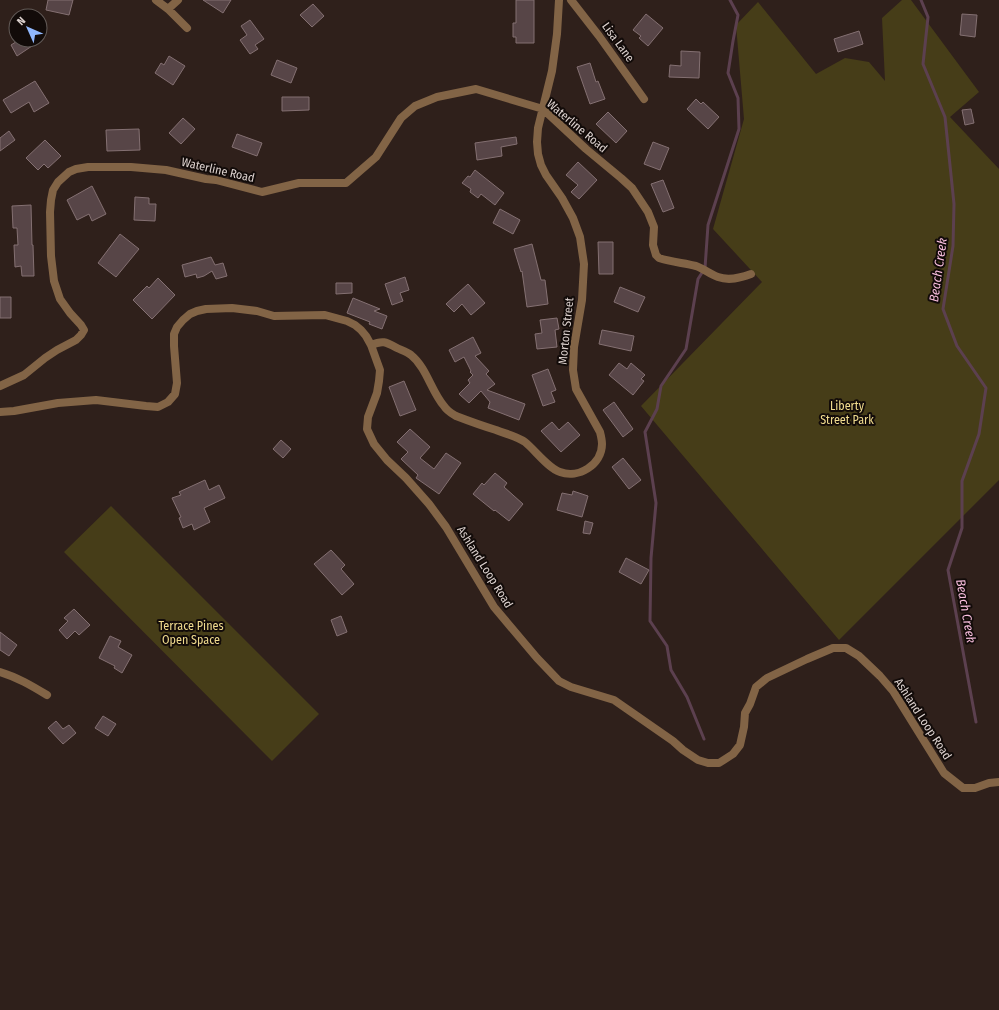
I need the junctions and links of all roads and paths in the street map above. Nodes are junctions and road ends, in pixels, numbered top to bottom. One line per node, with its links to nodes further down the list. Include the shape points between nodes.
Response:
1 (156, 0): 5 (street)
2 (178, 0): 5 (street)
3 (559, 0): 8 (street, Morton Street, via 552,71)
4 (570, 0): 7 (street, Lisa Lane)
5 (168, 9): 6 (street)
6 (187, 28)
7 (644, 99)
8 (543, 109): 9 (street, Waterline Road, via 632,188 648,212 654,227 652,245 659,258 697,267 728,279); 10 (street, Morton Street, via 538,128 538,154 546,175 575,223 584,264 573,370 576,388 602,438 600,454 595,462 580,473 568,475 558,472 515,436 449,412 424,371 410,355 386,342); 11 (street, Waterline Road, via 476,89 437,97 415,106 401,118 376,157 346,183 299,183 262,192 216,180 131,167 88,167 69,172 58,182 51,200 51,256 54,281 60,299 84,330 76,340 57,350 15,380)
9 (751, 274)
10 (371, 344): 12 (street, Ashland Loop Road, via 355,325 325,315 274,316 245,309 206,309 190,314 177,327 174,334 177,382 175,394 168,402 158,407 83,400); 15 (street, Ashland Loop Road, via 380,370 377,393 368,417 367,429 374,444 429,504 446,527 494,607 559,681 614,700 698,760 719,763 733,754 740,745 745,713 756,687 767,678 807,659 833,648 846,648 859,656 893,691 944,773 963,788)
11 (0, 386)
12 (0, 412)
13 (0, 672): 14 (street, via 26,682)
14 (47, 695)
15 (999, 782)

